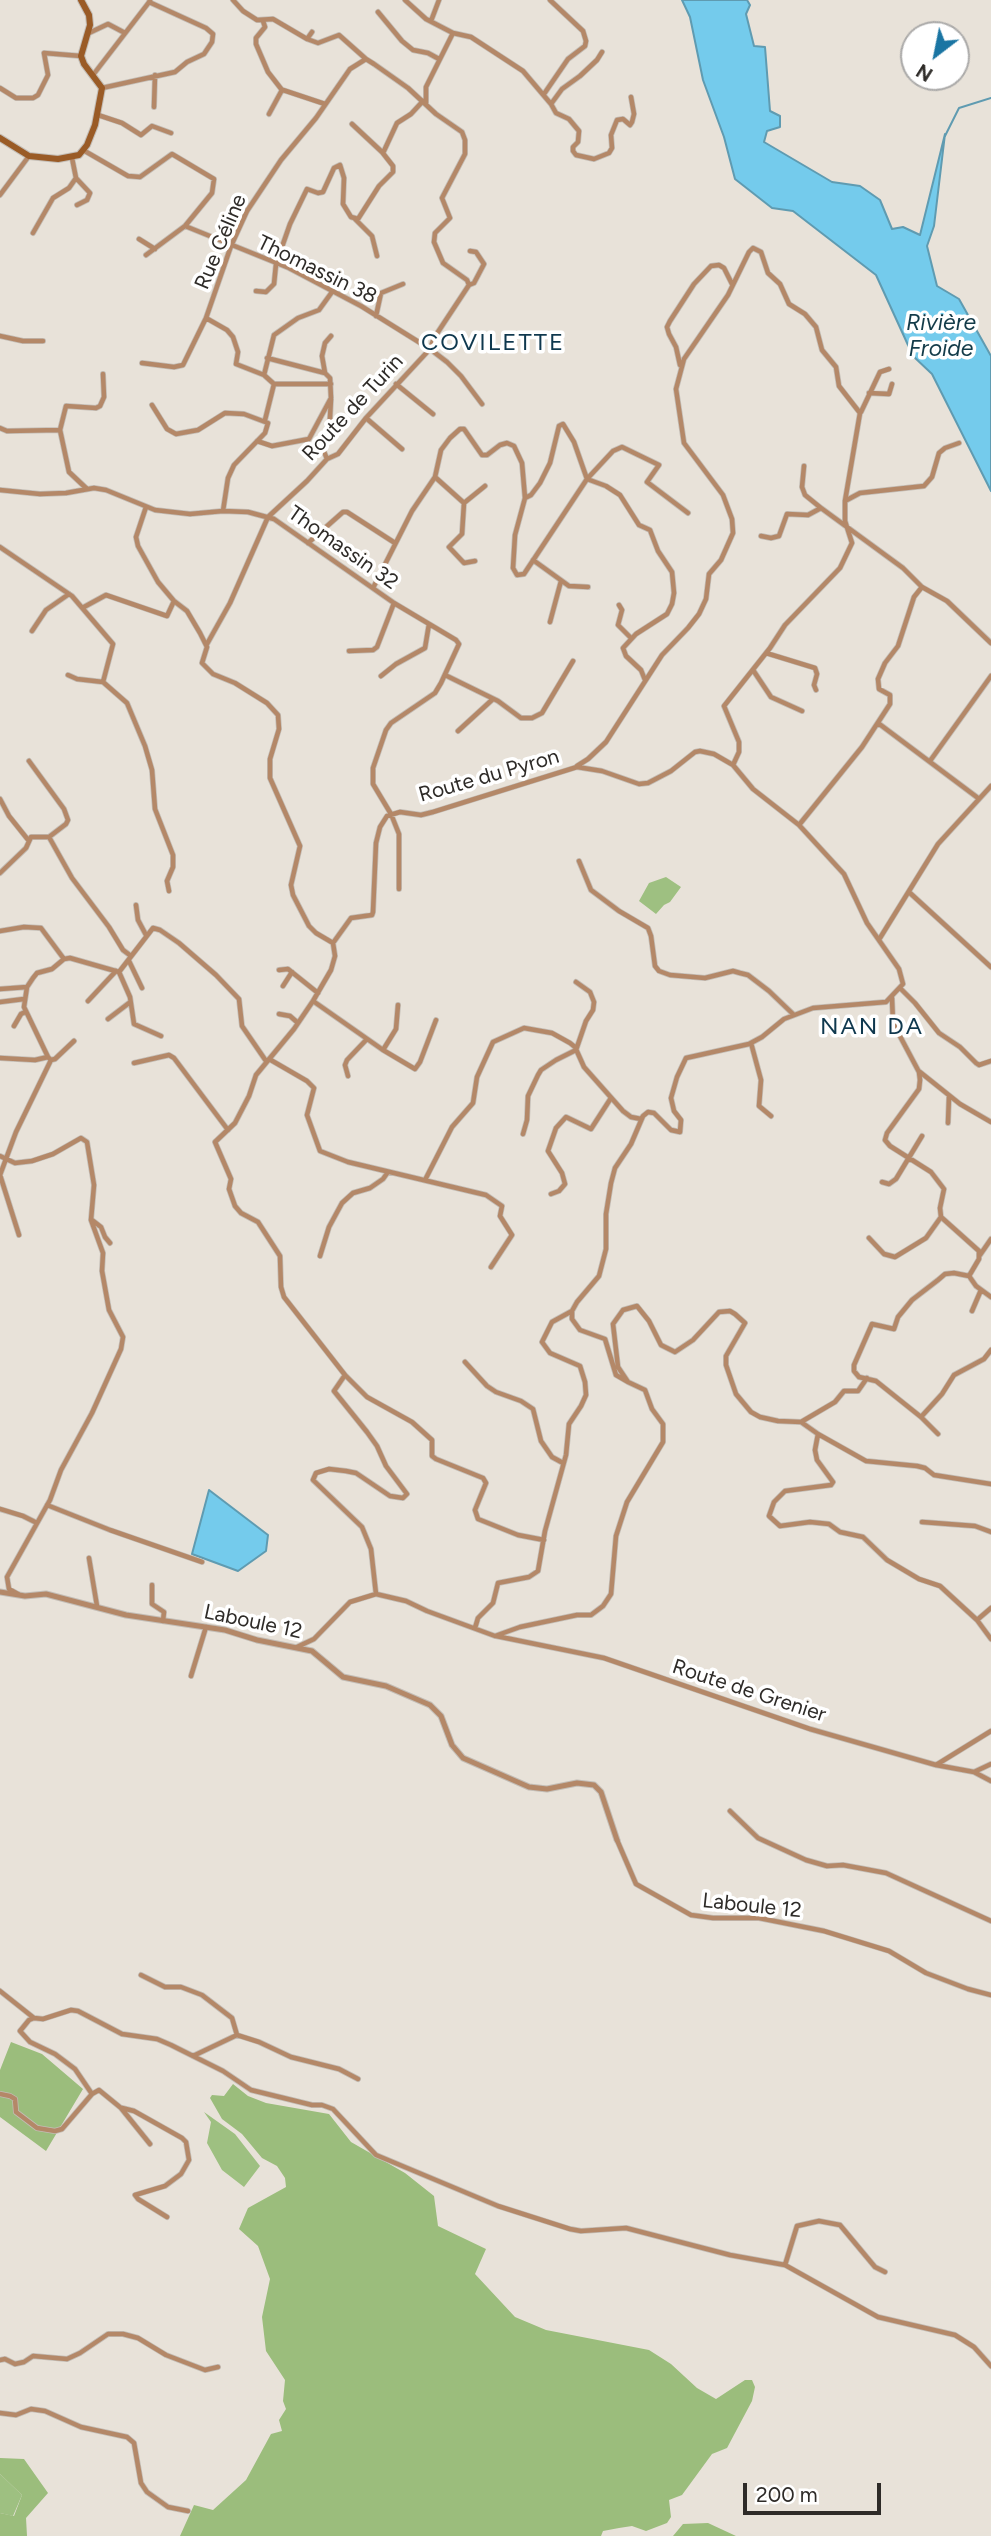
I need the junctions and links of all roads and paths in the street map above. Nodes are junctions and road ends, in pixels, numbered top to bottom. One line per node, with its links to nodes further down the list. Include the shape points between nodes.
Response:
1 (81, 0): 11 (main road, via 89,15)
2 (233, 0): 8 (street, via 251,17)
3 (405, 0): 9 (street)
4 (439, 0): 9 (street)
5 (550, 0): 24 (street, via 583,31 586,41)
6 (150, 1): 12 (street); 20 (street, via 206,28 214,38 204,54 175,72)
7 (378, 12): 18 (street, via 409,47)
8 (263, 21): 14 (street, via 273,19); 23 (street, via 265,27 256,44)
9 (431, 21): 13 (street)
10 (312, 32): 14 (street)
11 (88, 33): 12 (street, via 108,24); 16 (main road)
12 (125, 33): 19 (street)
13 (453, 33): 18 (street); 24 (street, via 471,37 523,71)
14 (307, 38): 17 (street, via 318,43 339,36)
15 (602, 52): 28 (street)
16 (81, 56): 19 (main road); 21 (street, via 44,53 48,75 33,99 16,98)
17 (366, 59): 26 (street); 27 (street, Rue Céline, via 350,69)
18 (439, 59): 26 (street)
19 (93, 75): 22 (main road)
20 (155, 75): 22 (street); 29 (street)
21 (0, 88)
22 (102, 88): 31 (main road)
23 (282, 90): 27 (street); 30 (street)
24 (544, 94): 28 (street)
25 (631, 97): 28 (street, via 632,122 617,120 612,148 594,159 576,155 573,147 579,131)
26 (424, 102): 36 (street, via 397,123); 53 (street, via 456,125 465,140 465,154 443,198 450,218 433,239 443,263)
27 (325, 104): 46 (street, Rue Céline, via 247,211)
28 (551, 104)
29 (154, 107)
30 (269, 114)
31 (98, 115): 33 (street, via 141,135 152,126); 35 (main road)
32 (352, 124): 36 (street)
33 (171, 133)
34 (0, 138): 37 (main road)
35 (83, 150): 38 (main road); 43 (street, via 128,176 140,177 172,155 212,177 212,193)
36 (383, 153): 42 (street, via 393,172 362,216)
37 (29, 156): 38 (main road); 40 (street)
38 (72, 159): 39 (street)
39 (76, 178): 41 (street, via 90,193); 44 (street, via 53,198)
40 (0, 195)
41 (78, 205)
42 (355, 219): 50 (street, via 372,236); 51 (street, via 343,204 344,178 338,165 323,192 306,191)
43 (185, 226): 46 (street, Thomassin 38); 47 (street)
44 (33, 233)
45 (139, 239): 47 (street)
46 (232, 246): 51 (street, Thomassin 38); 58 (street, Rue Céline)
47 (155, 249): 49 (street)
48 (470, 251): 53 (street, Route de Turin, via 478,253 484,264)
49 (146, 255)
50 (377, 256)
51 (276, 264): 55 (street, via 274,284 265,292); 56 (street, Thomassin 38)
52 (402, 284): 57 (street, via 381,293)
53 (469, 285): 62 (street, Route de Turin)
54 (732, 285): 65 (street); 65 (street, via 724,268 711,266 670,321 667,327); 78 (street, via 751,249 759,249 768,273 780,284 789,304 816,327 822,350 836,367 839,386)
55 (256, 291)
56 (332, 292): 57 (street, Thomassin 38); 63 (street, via 319,310 274,335)
57 (376, 316): 62 (street, Thomassin 38)
58 (206, 318): 64 (street, via 180,366); 69 (street, Rue Céline, via 233,337 236,364)
59 (0, 336): 61 (street)
60 (331, 336): 67 (street, via 323,348)
61 (43, 341)
62 (430, 349): 72 (street, Route de Turin); 76 (street, Thomassin 38, via 461,376)
63 (267, 358): 67 (street); 69 (street)
64 (142, 363)
65 (680, 366): 132 (street, via 676,388 684,443 717,484 733,533 721,560 709,573 699,614)
66 (889, 369): 74 (street, via 880,372)
67 (325, 373): 71 (street)
68 (103, 374): 83 (street, via 100,406 66,406)
69 (264, 375): 70 (street, Rue Céline)
70 (274, 384): 71 (street); 81 (street)
71 (331, 384): 75 (street)
72 (396, 384): 79 (street); 80 (street, Route de Turin)
73 (892, 384): 74 (street, via 889,394)
74 (869, 393): 78 (street)
75 (331, 398): 84 (street, via 309,439 272,446); 87 (street, via 323,449)
76 (482, 404)
77 (152, 405): 81 (street, via 167,429 176,434 198,430 225,413)
78 (860, 413): 95 (street)
79 (433, 414)
80 (366, 418): 86 (street); 87 (street, Route de Turin, via 338,454)
81 (265, 420): 84 (street, via 268,430)
82 (0, 428): 83 (street)
83 (60, 430): 92 (street, via 69,472)
84 (257, 441): 99 (street, via 234,465)
85 (959, 443): 95 (street, via 939,453 932,477 923,486 860,493)
86 (402, 449)
87 (327, 459): 101 (street, Route de Turin)
88 (804, 466): 98 (street, via 805,495)
89 (435, 477): 94 (street, via 441,450 464,429 481,455 507,443 514,446 522,463); 96 (street); 105 (street)
90 (587, 479): 94 (street, via 570,434 560,423 545,473); 100 (street, via 622,447 659,465 647,482); 107 (street); 121 (street, via 620,495 639,524 650,530 672,572 674,593 667,614)
91 (485, 486): 96 (street)
92 (86, 488): 93 (street, Thomassin 32, via 40,494); 97 (street, Thomassin 32, via 106,490)
93 (0, 490)
94 (525, 498): 107 (street, via 514,535 514,572 524,574)
95 (845, 501): 102 (street)
96 (464, 503): 108 (street, via 462,534 449,547 464,563)
97 (146, 507): 99 (street, Thomassin 32, via 190,514); 114 (street, via 136,537 138,547)
98 (821, 508): 102 (street); 103 (street, via 808,515 787,514 781,534)
99 (223, 511): 101 (street, Thomassin 32)
100 (688, 513)
101 (268, 517): 104 (street, Thomassin 32); 123 (street, Route de Turin)
102 (847, 525): 111 (street); 125 (street, via 852,542 840,568 785,625)
103 (761, 536)
104 (308, 543): 105 (street, via 347,512); 112 (street, Thomassin 32)
105 (395, 543): 112 (street)
106 (0, 547): 113 (street)
107 (533, 559): 109 (street)
108 (475, 561)
109 (561, 581): 110 (street); 118 (street)
110 (588, 587)
111 (922, 587): 122 (street, via 947,601); 137 (street, via 914,597 898,646 878,679 879,689 891,699)
112 (373, 588): 115 (street, Thomassin 32)
113 (69, 594): 117 (street); 120 (street, via 46,610)
114 (174, 601): 117 (street, via 167,615 106,595); 123 (street, via 187,611)
115 (394, 603): 119 (street, Thomassin 32); 124 (street, via 377,647)
116 (619, 605): 121 (street, via 618,625)
117 (84, 607): 133 (street, via 113,644)
118 (550, 622)
119 (429, 624): 129 (street, Thomassin 32, via 459,644); 130 (street, via 425,648)
120 (32, 631)
121 (631, 638): 132 (street, via 623,652 642,670)
122 (991, 643)
123 (206, 645): 159 (street, via 202,663 213,674 267,703 278,715 270,778 300,846 293,895 309,926)
124 (349, 651)
125 (766, 653): 127 (street); 134 (street, via 815,668)
126 (573, 661): 135 (street, via 542,713 522,718)
127 (752, 670): 136 (street, via 774,699); 141 (street, via 724,706 739,742)
128 (68, 675): 133 (street)
129 (445, 675): 135 (street); 146 (street, via 435,693 386,730 373,768 373,784)
130 (381, 676)
131 (991, 676): 140 (street)
132 (645, 680): 142 (street, via 606,742)
133 (103, 682): 153 (street, via 127,702 145,746 155,808 173,855)
134 (816, 690)
135 (493, 699): 138 (street)
136 (802, 712)
137 (877, 723): 140 (street); 147 (street)
138 (458, 731)
139 (29, 761): 148 (street, via 68,820)
140 (930, 761): 144 (street)
141 (733, 765): 142 (street, Route du Pyron, via 700,751 671,771 639,784); 147 (street, Route du Pyron, via 753,789)
142 (577, 767): 146 (street, Route du Pyron, via 433,812)
143 (991, 786): 144 (street)
144 (978, 798): 154 (street, via 938,844)
145 (0, 799): 149 (street)
146 (391, 814): 152 (street, via 398,834); 159 (street, via 380,827 376,843 372,915 351,918)
147 (799, 825): 158 (street, Route du Pyron, via 844,874 862,914)
148 (49, 837): 149 (street, via 31,837); 160 (street, via 72,878)
149 (29, 841): 151 (street)
150 (579, 861): 182 (street, via 591,890 648,928 655,966 661,973 705,978 740,972)
151 (0, 873)
152 (399, 889)
153 (169, 891)
154 (910, 893): 158 (street); 162 (street)
155 (136, 905): 157 (street)
156 (0, 932): 161 (street, via 41,928)
157 (146, 935): 160 (street); 195 (street, via 153,928 160,930 216,975 239,999 242,1026)
158 (880, 938): 170 (street, Route du Pyron, via 902,977)
159 (333, 943): 172 (street, via 331,970)
160 (130, 958): 164 (street); 169 (street)
161 (64, 959): 164 (street); 168 (street, via 37,973)
162 (991, 967)
163 (279, 970): 165 (street)
164 (118, 971): 175 (street); 178 (street)
165 (292, 972): 167 (street); 172 (street)
166 (576, 982): 192 (street, via 590,992 594,1002)
167 (283, 986)
168 (27, 987): 171 (street); 174 (street)
169 (142, 988)
170 (900, 988): 173 (street); 196 (street, via 939,1033 976,1063)
171 (0, 989)
172 (318, 993): 176 (street)
173 (892, 997): 182 (street, via 886,1002 831,1005); 198 (street, via 893,1023)
174 (24, 999): 177 (street); 180 (street)
175 (88, 1001)
176 (313, 1001): 185 (street); 188 (street)
177 (0, 1002)
178 (130, 1002): 183 (street); 187 (street, via 134,1024)
179 (398, 1006): 191 (street, via 396,1029)
180 (25, 1012): 186 (street); 194 (street)
181 (279, 1014): 185 (street)
182 (793, 1014): 190 (street)
183 (108, 1019)
184 (436, 1020): 191 (street, via 415,1069)
185 (298, 1023): 195 (street)
186 (14, 1026)
187 (160, 1036)
188 (367, 1039): 191 (street); 199 (street, via 347,1060)
189 (74, 1041): 194 (street)
190 (751, 1043): 202 (street, via 761,1080 760,1106); 203 (street, via 686,1058 671,1098 681,1120 680,1132 671,1130 653,1113)
191 (383, 1050)
192 (576, 1050): 201 (street); 207 (street, via 541,1070 528,1096); 213 (street, via 564,1039 531,1028 495,1039 477,1077 473,1103 452,1127)
193 (0, 1058): 194 (street)
194 (50, 1058): 211 (street)
195 (268, 1060): 206 (street); 212 (street, via 314,1088 307,1115 320,1151)
196 (991, 1061)
197 (134, 1063): 206 (street, via 169,1055 174,1058)
198 (919, 1072): 200 (street); 210 (street, via 919,1090 886,1136 887,1143)
199 (348, 1076)
200 (949, 1096): 204 (street); 205 (street)
201 (611, 1098): 203 (street, via 627,1116); 215 (street, via 591,1129 566,1118 556,1128 548,1151 565,1184)
202 (771, 1116)
203 (641, 1119): 228 (street, via 615,1168 608,1194 606,1249 599,1276)
204 (991, 1122)
205 (947, 1123)
206 (229, 1130): 232 (street, via 215,1142 231,1179 230,1197 241,1213 258,1222 280,1256 284,1297)
207 (523, 1134)
208 (922, 1136): 210 (street)
209 (0, 1156): 211 (street)
210 (908, 1157): 214 (street, via 896,1179); 216 (street, via 932,1172 944,1189)
211 (7, 1159): 217 (street, via 15,1163 40,1159 85,1138 94,1185); 218 (street, via 1,1178)
212 (388, 1172): 213 (street); 223 (street, via 369,1188 347,1196 329,1227)
213 (425, 1180): 224 (street, via 485,1195 502,1206 500,1216 512,1235)
214 (882, 1182)
215 (551, 1194)
216 (941, 1217): 219 (street, via 926,1238 895,1257 884,1254); 222 (street)
217 (91, 1220): 221 (street); 241 (street, via 103,1253 109,1310 122,1344)
218 (19, 1235)
219 (869, 1238)
220 (991, 1239): 222 (street)
221 (110, 1243)
222 (980, 1255): 225 (street)
223 (320, 1256)
224 (491, 1267)
225 (968, 1276): 226 (street); 233 (street, via 954,1273 938,1280 906,1307 894,1329 870,1326 854,1365 856,1374)
226 (981, 1290): 227 (street); 229 (street)
227 (991, 1297)
228 (572, 1311): 234 (street, via 580,1330 605,1339 616,1375); 239 (street, via 552,1322 542,1342 550,1353 580,1366 585,1382 586,1395 569,1424)
229 (972, 1311)
230 (991, 1350): 235 (street, via 984,1359 954,1375)
231 (465, 1362): 239 (street, via 487,1386 533,1409 541,1441 552,1457)
232 (345, 1375): 246 (street, via 367,1397 412,1422 432,1440 436,1459 483,1478 486,1483 475,1510 478,1519); 251 (street, via 334,1391 368,1432 407,1494 403,1498 390,1496 346,1471 330,1469 316,1473 313,1480 362,1527 372,1549)
233 (867, 1378): 235 (street); 236 (street, via 860,1390 844,1391 835,1402)
234 (628, 1382): 236 (street, via 618,1367 613,1324 623,1310 637,1306 661,1345 674,1352 693,1340 719,1312 730,1311 745,1323 726,1356 736,1394 760,1417); 259 (street, via 645,1390 663,1424 663,1442 627,1502 617,1536 611,1594 591,1615)
235 (921, 1417): 238 (street)
236 (801, 1422): 237 (street)
237 (818, 1434): 240 (street, via 866,1461 917,1466 934,1475); 255 (street, via 817,1460 832,1479 831,1485 785,1492 774,1502 769,1516 780,1526 829,1524 840,1532 863,1537 887,1560 940,1586)
238 (938, 1434)
239 (563, 1462): 246 (street)
240 (991, 1484)
241 (47, 1505): 244 (street); 248 (street)
242 (0, 1510): 244 (street)
243 (922, 1522): 245 (street, via 975,1526)
244 (37, 1523): 252 (street, via 7,1577 9,1588)
245 (991, 1532)
246 (544, 1540): 258 (street, via 538,1571 498,1583 493,1603)
247 (89, 1558): 253 (street)
248 (202, 1562)
249 (152, 1585): 256 (street, via 153,1605 164,1612)
250 (0, 1592): 252 (street, Laboule 12)
251 (376, 1594): 258 (street, Route de Grenier); 261 (street, via 350,1602)
252 (19, 1595): 253 (street, Laboule 12, via 46,1594)
253 (97, 1606): 256 (street, Laboule 12)
254 (991, 1608): 255 (street)
255 (977, 1620): 260 (street)
256 (163, 1621): 257 (street, Laboule 12)
257 (206, 1627): 262 (street, Laboule 12); 264 (street)
258 (475, 1628): 259 (street, Route de Grenier)
259 (495, 1636): 267 (street, Route de Grenier, via 604,1658 810,1729)
260 (991, 1639)
261 (311, 1641): 262 (street); 263 (street)
262 (297, 1647): 263 (street, Laboule 12)
263 (312, 1651): 271 (street, Laboule 12, via 344,1678 386,1686 430,1705 441,1716 452,1745 463,1758 529,1787 594,1786 601,1792)
264 (191, 1676)
265 (991, 1731): 267 (street)
266 (991, 1764): 268 (street)
267 (936, 1765): 268 (street, Route de Grenier)
268 (974, 1772): 269 (street, Route de Grenier)
269 (991, 1781)
270 (730, 1811): 272 (street, via 758,1838 806,1860 886,1873)
271 (617, 1840): 275 (street, Laboule 12, via 636,1884 691,1915 759,1918 824,1931 889,1951 938,1978)
272 (991, 1921)
273 (141, 1975): 277 (street, via 165,1987 202,1995 232,2018)
274 (0, 1991): 276 (street)
275 (991, 1995)
276 (34, 2018): 278 (street, via 78,2011 122,2034 157,2039); 281 (street, via 20,2031 30,2042 75,2068)
277 (237, 2035): 278 (street); 279 (street)
278 (192, 2056): 285 (street, via 251,2090 333,2109 376,2155 498,2206 570,2229 626,2228)
279 (358, 2079)
280 (0, 2094): 281 (street, via 15,2099 16,2112 37,2128 55,2131 62,2129)
281 (92, 2094): 282 (street, via 99,2090)
282 (121, 2108): 283 (street); 284 (street, via 186,2142 189,2160 181,2174 165,2186 135,2195)
283 (150, 2144)
284 (167, 2217)
285 (785, 2265): 286 (street, via 797,2226 819,2221 840,2225); 288 (street, via 878,2317 955,2335)
286 (885, 2272)
287 (0, 2360): 289 (street, via 15,2364 33,2356 67,2358 108,2334 123,2334 205,2370)
288 (991, 2366)
289 (218, 2367)
290 (0, 2413): 291 (street, via 45,2411 81,2427 127,2437 134,2443 147,2492 168,2507)
291 (188, 2511)

